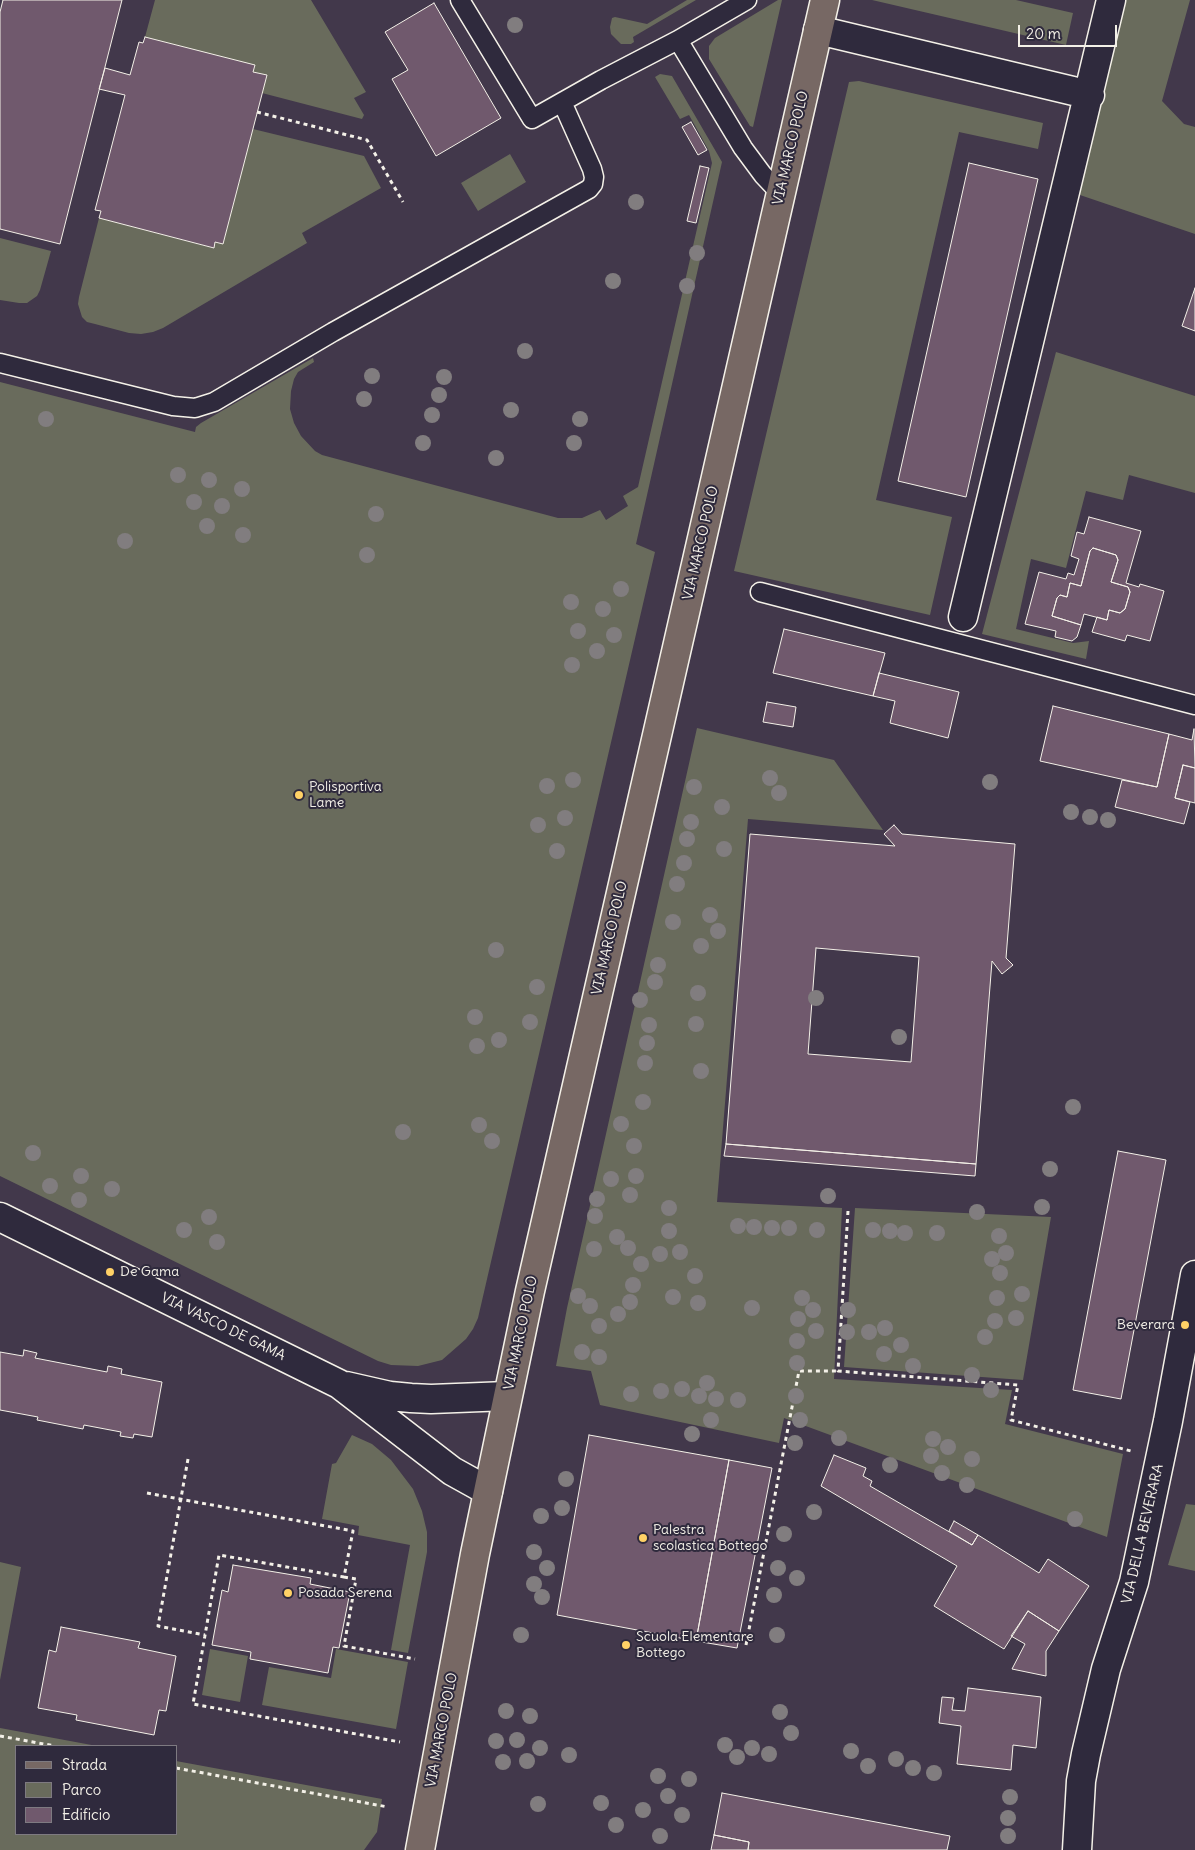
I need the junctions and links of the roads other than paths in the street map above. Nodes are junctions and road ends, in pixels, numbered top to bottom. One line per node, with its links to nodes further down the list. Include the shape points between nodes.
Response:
1 (460, 0): 8 (lane, via 532,119)
2 (747, 0): 6 (lane)
3 (825, 0): 5 (main road, VIA MARCO POLO)
4 (1111, 0): 7 (street)
5 (818, 30): 7 (street); 9 (main road, VIA MARCO POLO)
6 (678, 40): 8 (lane); 9 (lane, via 743,148)
7 (1090, 95): 12 (street)
8 (562, 102): 10 (lane, via 592,169 593,184 589,189 214,402 195,408 173,406)
9 (780, 193): 17 (main road, VIA MARCO POLO)
10 (0, 363)
11 (760, 592): 13 (lane)
12 (963, 617)
13 (1195, 705)
14 (0, 1217): 16 (street, VIA VASCO DE GAMA)
15 (1195, 1275): 20 (street, VIA DELLA BEVERARA, via 1134,1582 1106,1669 1080,1781)
16 (340, 1384): 17 (street, VIA VASCO DE GAMA, via 411,1398); 18 (street, VIA VASCO DE GAMA, via 452,1471)
17 (508, 1396): 18 (main road, VIA MARCO POLO)
18 (488, 1491): 19 (main road, VIA MARCO POLO)
19 (420, 1850)
20 (1077, 1850)

